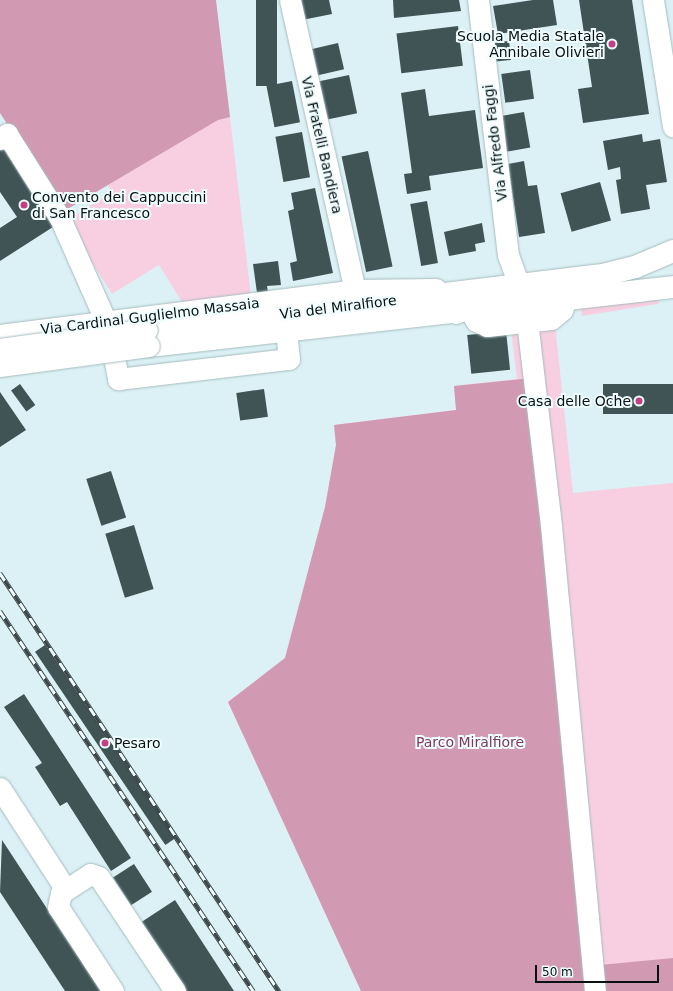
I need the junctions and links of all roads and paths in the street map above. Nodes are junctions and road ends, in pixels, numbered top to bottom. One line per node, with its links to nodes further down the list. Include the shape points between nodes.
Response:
1 (290, 0): 9 (street, Via Fratelli Bandiera)
2 (478, 0): 7 (street, Via Alfredo Faggi, via 508,255)
3 (653, 0): 4 (street)
4 (673, 126)
5 (0, 139): 13 (street, via 7,134 60,218)
6 (673, 251): 7 (main road, Via del Miralfiore, via 635,267 608,274)
7 (519, 285): 11 (main road, Via del Miralfiore)
8 (673, 287): 10 (main road, Via del Miralfiore)
9 (354, 290): 11 (street, Via Cardinal Guglielmo Massaia, via 416,287); 13 (street, Via Cardinal Guglielmo Massaia)
10 (567, 297): 11 (main road, Via del Miralfiore); 12 (street, via 562,310 551,319)
11 (467, 300): 12 (street, via 476,321 487,326); 15 (main road, Via del Miralfiore); 17 (street, Via del Miralfiore, via 424,323 288,349)
12 (527, 321): 23 (street, via 552,534)
13 (98, 323): 14 (street, Via Cardinal Guglielmo Massaia); 17 (street); 18 (street, via 75,342)
14 (0, 335)
15 (148, 338): 16 (main road, Via del Miralfiore, bridge); 19 (main road, Via del Miralfiore, bridge)
16 (0, 350)
17 (115, 360): 18 (street, Via del Miralfiore)
18 (80, 364): 20 (street, Via del Miralfiore)
19 (0, 366)
20 (0, 375)
21 (0, 788): 22 (street)
22 (66, 890): 24 (street, via 57,899 58,907); 25 (street, via 90,874 99,877)
23 (594, 988)
24 (113, 991)
25 (175, 991)

